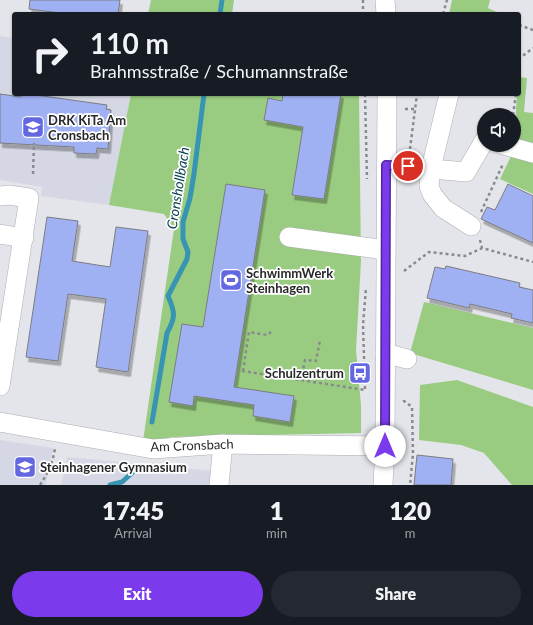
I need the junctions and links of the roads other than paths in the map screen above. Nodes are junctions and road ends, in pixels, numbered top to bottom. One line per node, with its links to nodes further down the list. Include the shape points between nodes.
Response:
1 (385, 0): 2 (street)
2 (386, 12)
3 (387, 96): 8 (street)
4 (449, 96): 9 (street)
5 (521, 150): 7 (street)
6 (478, 152): 9 (street, via 466,172)
7 (533, 153)
8 (386, 165): 9 (street); 15 (street)
9 (431, 168): 11 (street, via 429,186 443,208)
10 (0, 196): 14 (street, via 30,198)
11 (477, 226)
12 (0, 234): 14 (street)
13 (289, 237): 15 (street)
14 (24, 238): 18 (street)
15 (386, 250): 16 (street)
16 (385, 353): 17 (street); 21 (street)
17 (407, 359)
18 (0, 386)
19 (0, 422): 20 (street, Am Cronsbach, via 154,449)
20 (223, 444): 21 (street, Am Cronsbach); 22 (street)
21 (385, 446): 23 (street)
22 (219, 485)
23 (383, 485)

